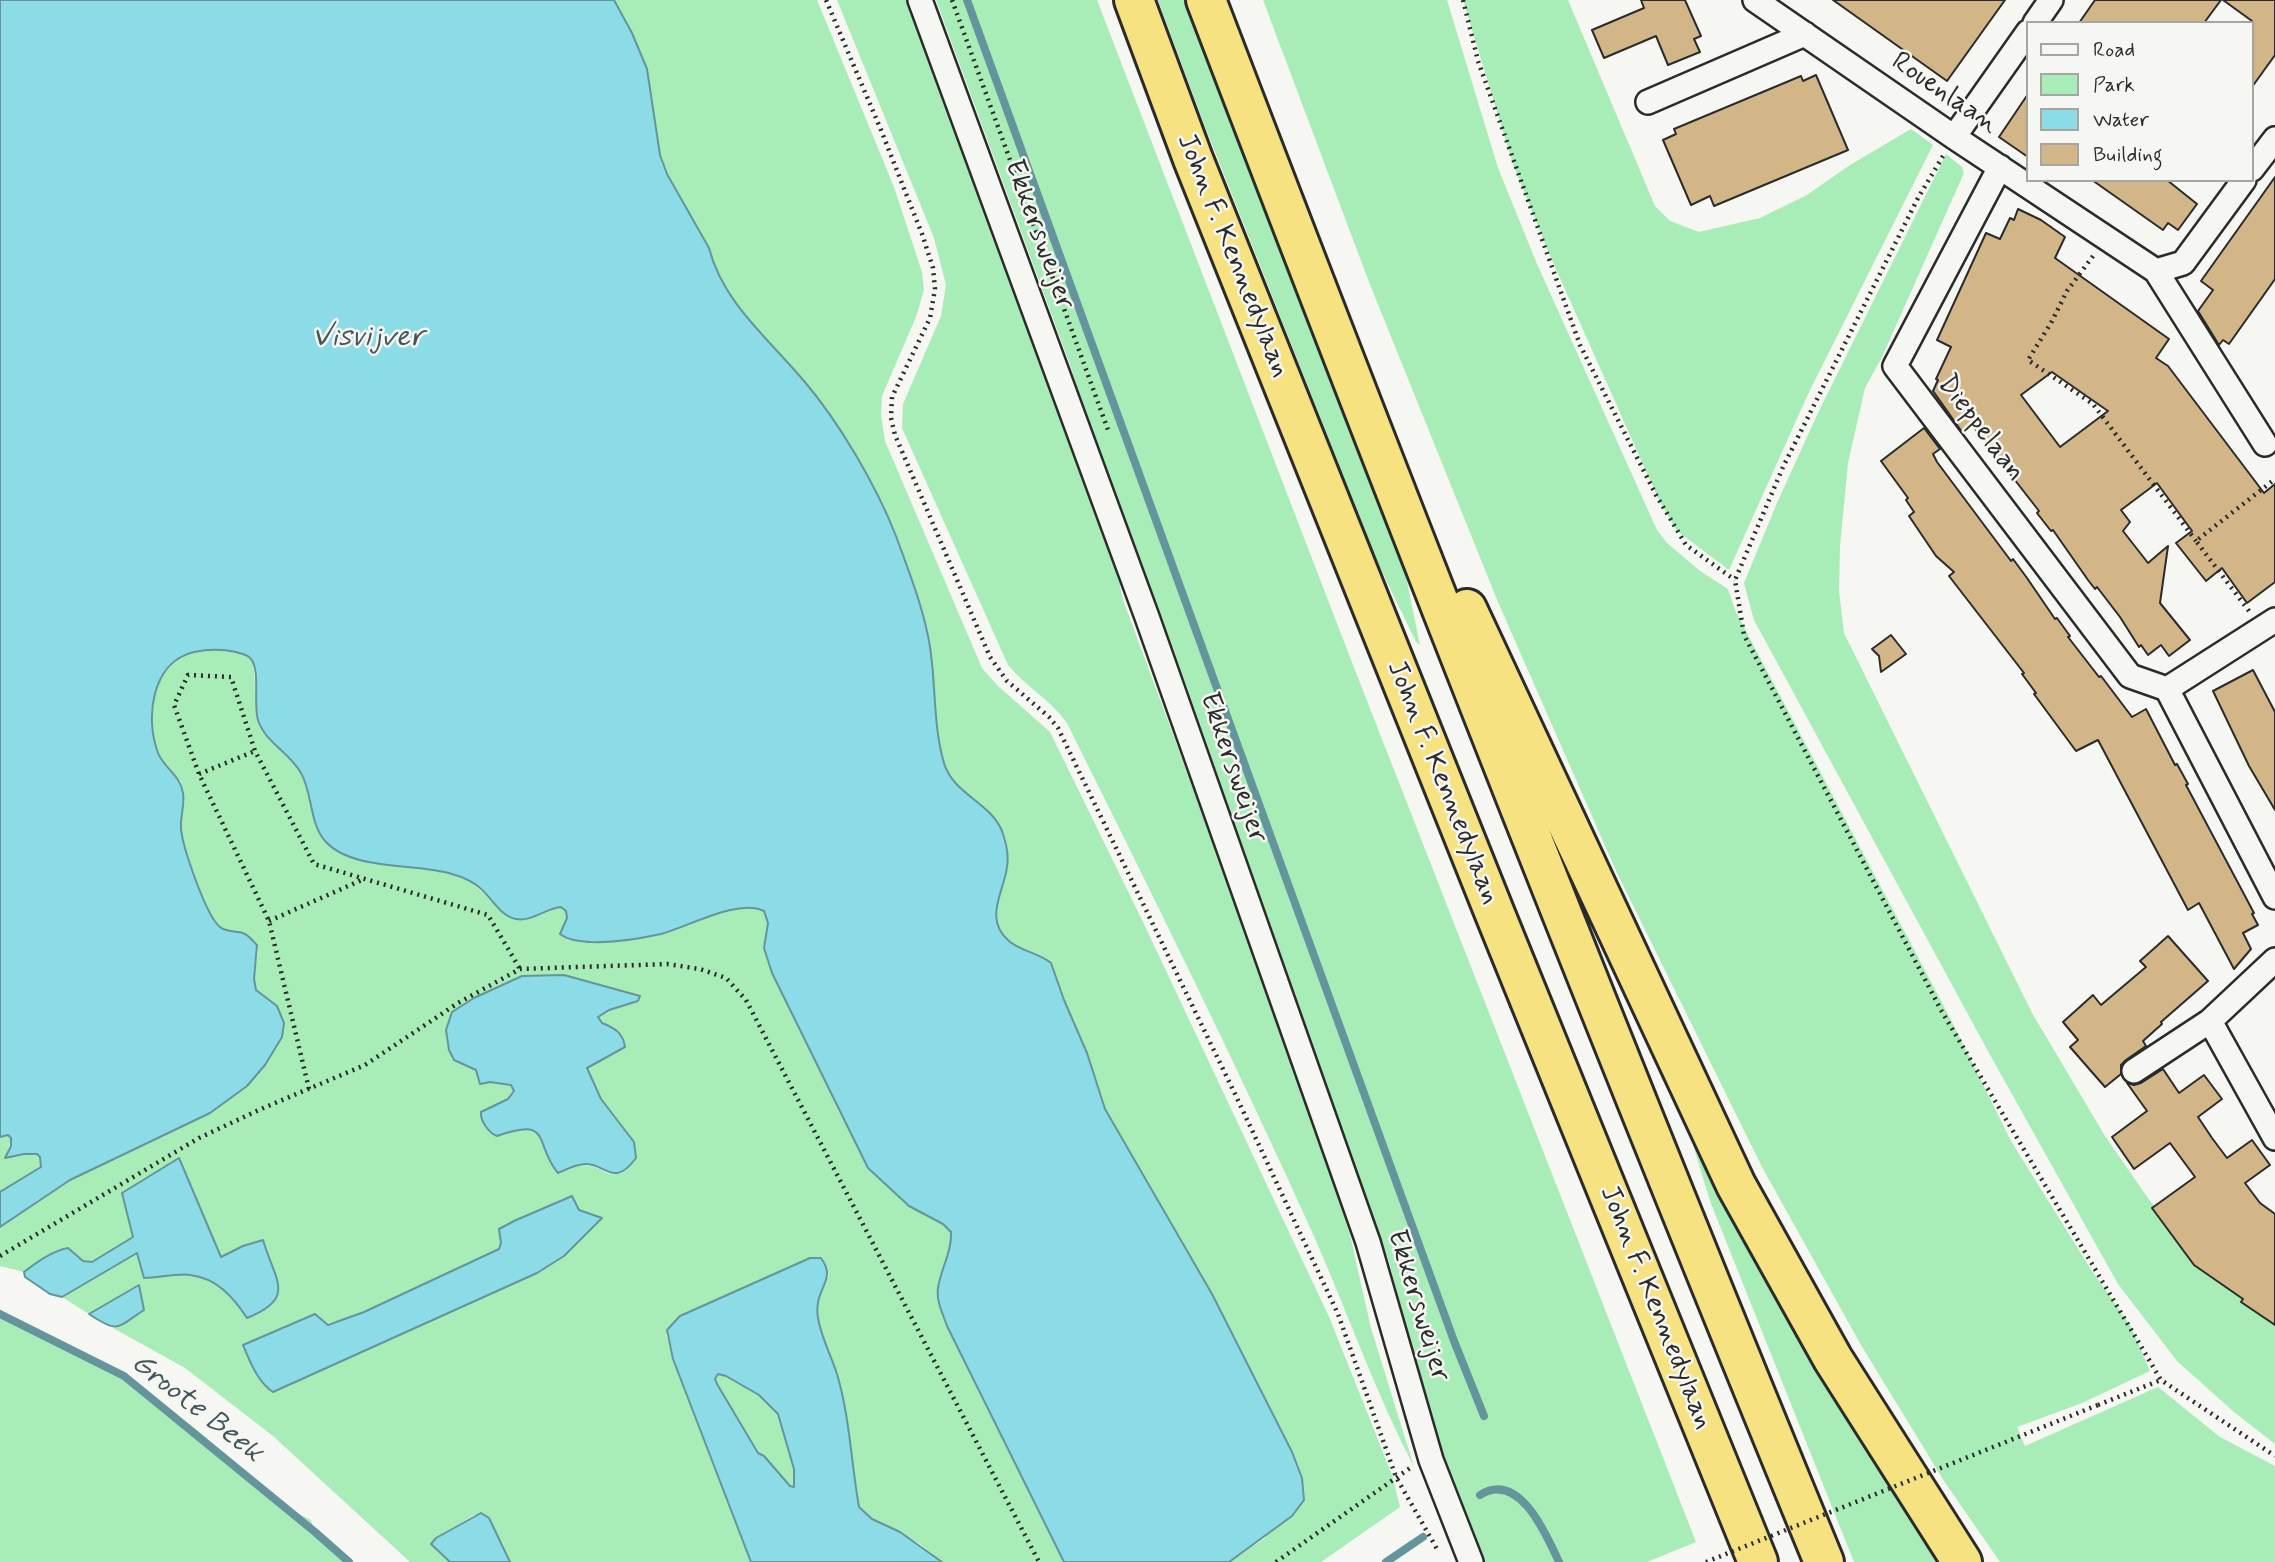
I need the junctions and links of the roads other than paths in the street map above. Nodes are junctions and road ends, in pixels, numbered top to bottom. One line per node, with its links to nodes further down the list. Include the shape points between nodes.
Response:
1 (920, 0): 25 (street, Ekkersweijer, via 1147,617 1368,1242 1431,1460)
2 (1134, 0): 26 (highway, John F. Kennedylaan, via 1459,825)
3 (1206, 0): 16 (highway)
4 (1755, 0): 7 (street, Rouenlaan)
5 (2051, 0): 6 (street)
6 (2036, 21)
7 (1805, 34): 9 (street); 10 (street, Rouenlaan)
8 (2026, 35): 10 (street)
9 (1648, 102)
10 (1954, 137): 13 (street, Rouenlaan)
11 (2275, 139): 12 (street)
12 (2254, 166)
13 (2000, 167): 15 (street, Rouenlaan); 19 (street, Dieppelaan, via 1895,366 2130,676)
14 (2243, 182): 15 (street, via 2183,263)
15 (2156, 271): 17 (street, Rouenlaan)
16 (1311, 275): 27 (highway, via 1570,936); 28 (highway, via 1736,1185 1833,1359)
17 (2265, 444)
18 (2268, 624): 19 (street)
19 (2167, 689): 20 (street)
20 (2275, 897)
21 (2275, 960): 22 (street)
22 (2210, 1021): 23 (street); 24 (street)
23 (2134, 1071)
24 (2275, 1138)
25 (1471, 1562)
26 (1759, 1562)
27 (1824, 1562)
28 (1962, 1562)

